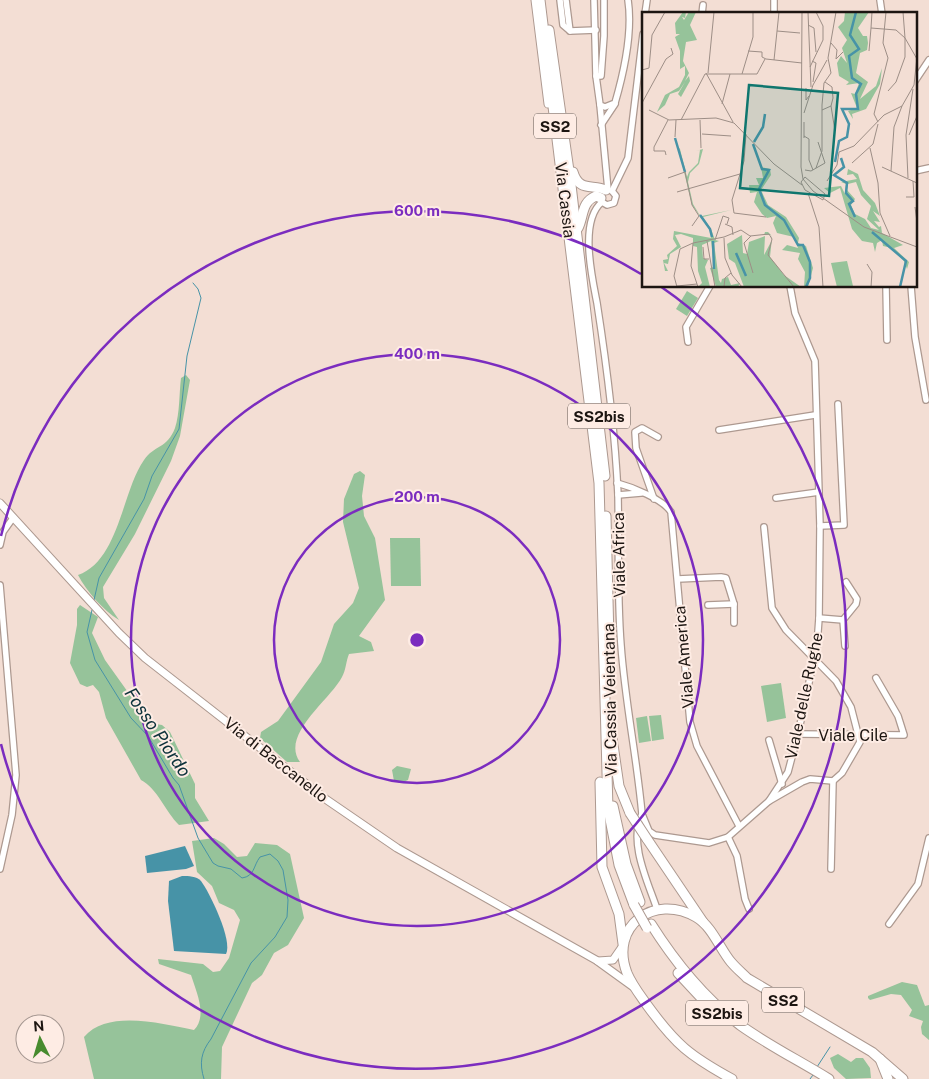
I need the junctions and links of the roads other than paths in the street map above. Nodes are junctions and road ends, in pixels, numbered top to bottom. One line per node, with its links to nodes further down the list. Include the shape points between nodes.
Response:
1 (535, 0): 17 (street)
2 (540, 0): 24 (main road, Via Cassia / SS2)
3 (546, 0): 21 (main road, Via Cassia / SS2)
4 (560, 0): 12 (street, via 563,25)
5 (566, 0): 12 (street)
6 (594, 0): 11 (street)
7 (604, 0): 15 (street, via 601,76)
8 (628, 0): 18 (street, via 627,44)
9 (703, 5): 10 (street)
10 (702, 12)
11 (596, 30): 12 (street); 15 (street)
12 (570, 31)
13 (642, 42): 25 (street, Viale Africa, via 628,158)
14 (929, 60): 16 (street)
15 (596, 76): 19 (street)
16 (916, 80)
17 (548, 104): 24 (main road, via 557,174)
18 (615, 104): 19 (street); 20 (street)
19 (600, 105): 20 (street)
20 (601, 125): 25 (street)
21 (567, 156): 25 (main road, via 577,182); 26 (main road, Via Cassia / SS2)
22 (916, 168): 23 (street)
23 (929, 168)
24 (563, 185): 27 (main road, Via Cassia / SS2)
25 (606, 194): 26 (main road, via 590,198 584,206); 39 (street, Viale Africa, via 592,216 589,235 612,400)
26 (577, 231): 61 (main road, Via Cassia Veientana / SS2bis, via 605,483)
27 (571, 251): 61 (main road, Via Cassia Veientana / SS2bis, via 599,483)
28 (709, 288): 33 (street, via 686,327)
29 (790, 288): 36 (street, Viale delle Rughe, via 797,321 814,356)
30 (886, 288): 32 (street)
31 (911, 288): 34 (street, via 915,337)
32 (887, 340)
33 (688, 342)
34 (926, 400)
35 (838, 404): 47 (street, via 844,525)
36 (815, 415): 37 (street); 40 (street, Viale delle Rughe)
37 (719, 430)
38 (658, 436): 44 (street, via 642,428 635,432 636,448)
39 (617, 483): 41 (street, Viale America); 42 (street, Viale Africa)
40 (819, 492): 43 (street); 47 (street, Viale delle Rughe)
41 (643, 494): 42 (street); 44 (street, Viale America)
42 (618, 496): 69 (street, Viale Africa, via 621,646)
43 (776, 498)
44 (654, 500): 50 (street, Viale America, via 671,512)
45 (0, 504): 46 (street, Via di Baccanello)
46 (13, 518): 49 (street, via 3,532); 80 (street, Via di Baccanello, via 145,658 327,800 397,848)
47 (820, 526): 55 (street, Viale delle Rughe)
48 (764, 528): 59 (street, via 772,608 786,630)
49 (0, 545)
50 (678, 579): 53 (street, via 725,577); 70 (street, Viale America, via 691,728)
51 (846, 582): 56 (street, Viale delle Rughe, via 857,598)
52 (0, 585): 74 (street, via 16,775 12,815)
53 (734, 604): 54 (street); 57 (street)
54 (708, 605)
55 (819, 618): 56 (street); 59 (street, Viale delle Rughe)
56 (843, 620): 58 (street, Viale delle Rughe)
57 (734, 624)
58 (845, 646)
59 (813, 658): 63 (street, Viale delle Rughe); 64 (street, via 836,681 851,707)
60 (876, 678): 64 (street, Viale Cile, via 898,716 904,735)
61 (607, 704): 62 (main road, Via Cassia Veientana / SS2bis)
62 (607, 724): 77 (main road, SS2, bridge, via 619,786 630,812); 79 (main road, via 600,753 602,860 619,914); 84 (main road, Via Cassia Veientana / SS2bis, via 613,808 637,904 649,926 715,1004)
63 (798, 734): 64 (street, Viale Cile); 67 (street, Viale delle Rughe)
64 (858, 734): 66 (street, via 860,742 855,753)
65 (769, 740): 67 (street)
66 (834, 781): 68 (street, via 810,779); 73 (street)
67 (782, 784): 68 (street, Viale delle Rughe)
68 (769, 801): 70 (street)
69 (642, 814): 71 (street, via 649,832 655,835 709,842); 76 (street, Viale Africa, via 638,846)
70 (739, 826): 71 (street)
71 (728, 837): 75 (street, via 737,856 745,899)
72 (929, 838): 78 (street, via 918,884)
73 (831, 869)
74 (0, 870)
75 (750, 908)
76 (656, 909): 77 (main road, SS2, via 679,910); 79 (main road, via 637,919)
77 (703, 922): 82 (main road, SS2, via 731,962 747,978 859,1043)
78 (890, 924)
79 (623, 944): 80 (street, via 613,960); 81 (main road, via 625,965)
80 (596, 960): 81 (street, Via di Baccanello)
81 (636, 989): 83 (main road, via 672,1039)
82 (880, 1059): 87 (main road); 88 (main road)
83 (712, 1068): 85 (main road); 86 (main road)
84 (823, 1078)
85 (724, 1079)
86 (732, 1079)
87 (888, 1079)
88 (903, 1079)

